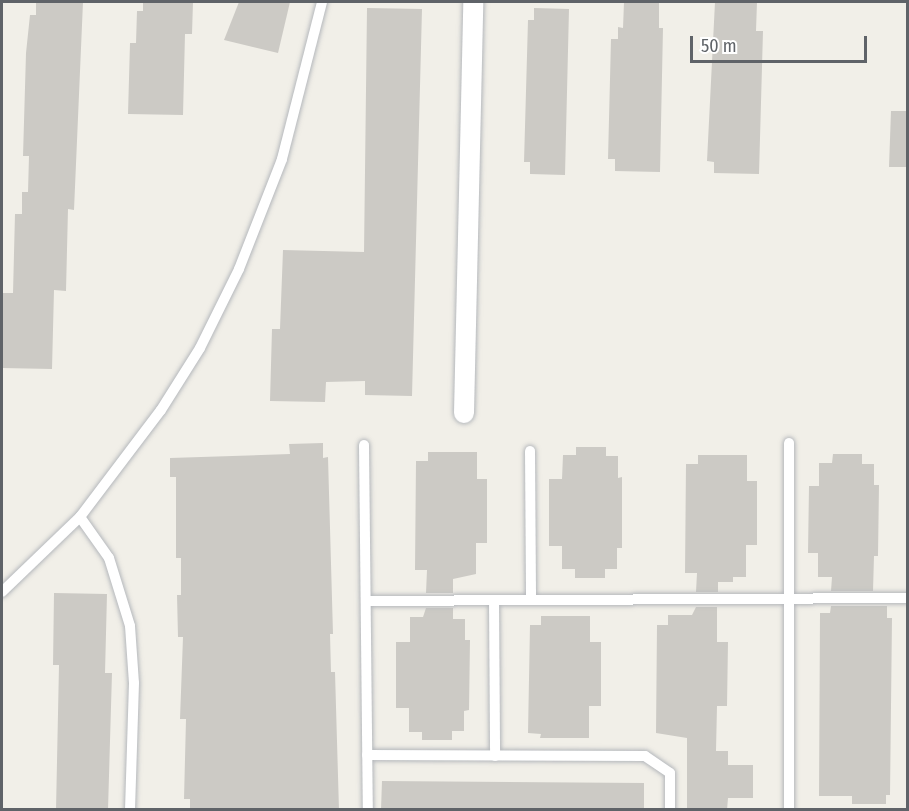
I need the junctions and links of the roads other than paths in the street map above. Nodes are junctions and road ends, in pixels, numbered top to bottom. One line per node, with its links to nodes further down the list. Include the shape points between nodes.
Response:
1 (322, 2): 7 (lane, via 282,159 239,269 200,348 161,410)
2 (473, 2): 3 (street)
3 (464, 413)
4 (789, 443): 9 (lane)
5 (364, 445): 13 (lane)
6 (530, 451): 12 (lane)
7 (80, 517): 8 (lane); 16 (lane, via 109,558 130,626 134,683)
8 (2, 592)
9 (789, 598): 10 (lane); 12 (lane); 19 (lane)
10 (908, 598)
11 (494, 600): 12 (lane); 13 (lane); 15 (lane)
12 (531, 600)
13 (366, 601): 14 (lane)
14 (367, 755): 15 (lane); 17 (lane)
15 (495, 756): 18 (lane, via 645,756 670,773)
16 (130, 810)
17 (368, 810)
18 (670, 810)
19 (789, 810)

